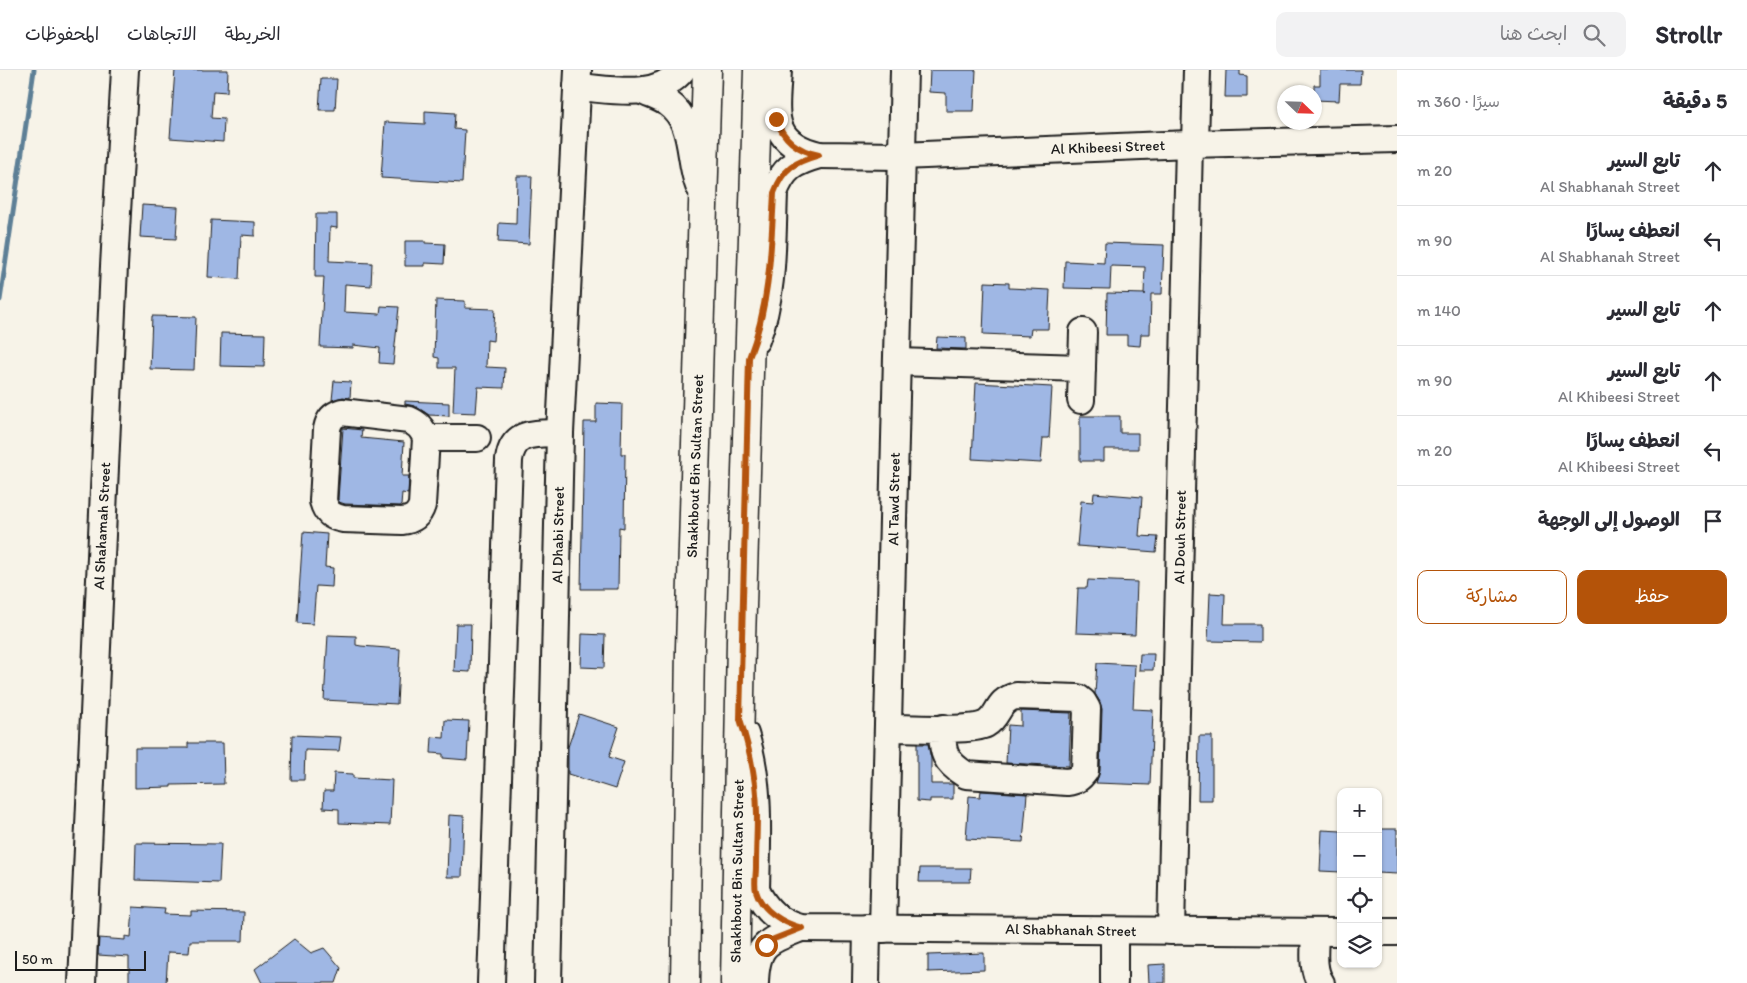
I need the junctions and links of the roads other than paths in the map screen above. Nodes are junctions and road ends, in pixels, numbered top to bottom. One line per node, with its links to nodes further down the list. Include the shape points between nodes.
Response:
1 (125, 70): 35 (street, Al Shahamah Street)
2 (682, 70): 9 (street, Al Dhabi Street, via 668,83)
3 (707, 70): 14 (main road, Shakhbout Bin Sultan Street)
4 (758, 70): 16 (main road, Shakhbout Bin Sultan Street)
5 (778, 70): 12 (street, Al Khibeesi Street, via 776,119 779,129 796,147)
6 (904, 70): 13 (street, Al Tawd Street)
7 (1197, 70): 11 (street, Al Douh Street)
8 (577, 78): 9 (street, Al Dhabi Street); 20 (street, Al Dhabi Street)
9 (643, 91): 14 (street, Al Dhabi Street, via 668,103 684,121)
10 (1397, 139): 11 (street, Al Khibeesi Street)
11 (1192, 144): 13 (street, Al Khibeesi Street); 29 (street, Al Douh Street)
12 (819, 155): 13 (street, Al Khibeesi Street); 16 (street, Al Khibeesi Street, via 795,163 778,181 774,193 767,291 758,336)
13 (902, 156): 17 (street, Al Tawd Street)
14 (702, 196): 38 (main road, Shakhbout Bin Sultan Street)
15 (1083, 332): 18 (street)
16 (749, 358): 23 (main road, Shakhbout Bin Sultan Street)
17 (898, 362): 18 (street); 24 (street, Al Tawd Street)
18 (1082, 368): 19 (street)
19 (1081, 400)
20 (560, 434): 22 (street, via 531,434); 37 (street, Al Dhabi Street)
21 (426, 438): 21 (street, via 416,423 409,420 342,412 334,415 328,421 323,501 329,514 335,518 402,521 416,517 422,505); 22 (street)
22 (521, 438): 36 (street, via 512,447 509,460)
23 (740, 719): 26 (street, Al Shabhanah Street, via 748,743 755,788 756,890 778,919); 39 (main road, Shakhbout Bin Sultan Street)
24 (888, 728): 25 (street); 27 (street, Al Tawd Street)
25 (943, 728): 25 (street, via 985,725 1000,705 1016,696 1078,698 1087,709 1085,771 1075,781 1067,782 966,775 954,768 946,757 942,744)
26 (802, 928): 27 (street, Al Shabhanah Street); 40 (street, Al Shabhanah Street, via 766,945 756,965)
27 (875, 929): 28 (street, Al Shabhanah Street); 41 (street, Al Tawd Street)
28 (1114, 931): 29 (street, Al Shabhanah Street); 42 (street)
29 (1171, 931): 30 (street, Al Shabhanah Street)
30 (1315, 932): 31 (street, Al Shabhanah Street); 34 (street)
31 (1337, 932)
32 (1382, 932): 33 (street)
33 (1397, 932)
34 (1314, 976)
35 (82, 983)
36 (491, 983)
37 (548, 983)
38 (685, 983)
39 (735, 983)
40 (755, 983)
41 (866, 983)
42 (1114, 983)

